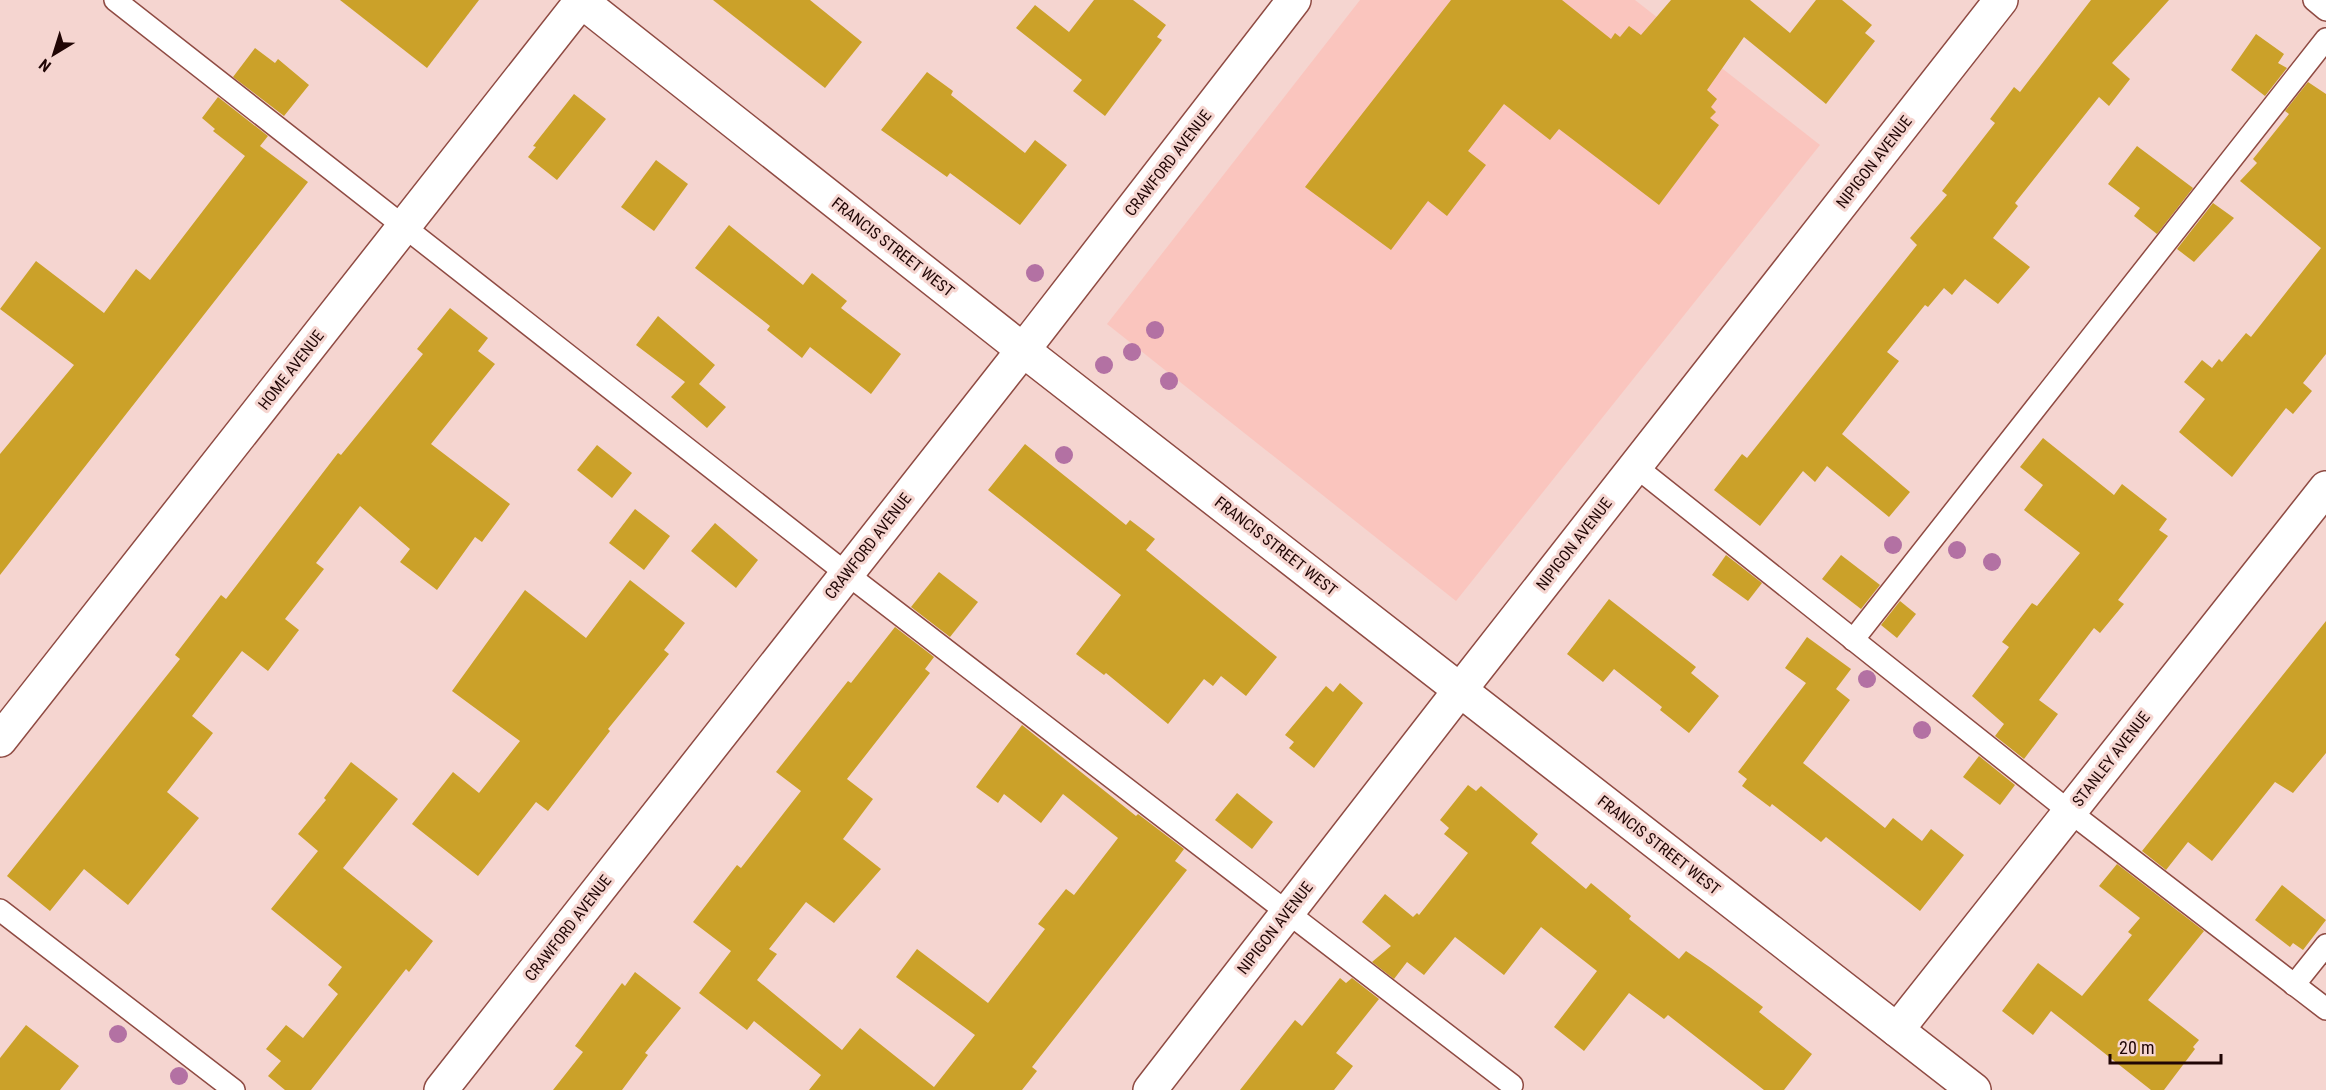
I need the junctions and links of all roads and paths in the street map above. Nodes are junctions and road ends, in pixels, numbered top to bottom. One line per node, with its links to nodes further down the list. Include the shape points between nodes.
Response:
1 (114, 0): 8 (lane)
2 (581, 0): 8 (street, HOME AVENUE); 9 (street, FRANCIS STREET WEST)
3 (1294, 0): 9 (street, CRAWFORD AVENUE)
4 (2001, 0): 10 (street, NIPIGON AVENUE)
5 (2314, 0): 6 (lane)
6 (2326, 10)
7 (2326, 39): 13 (lane)
8 (404, 226): 12 (lane); 15 (street, HOME AVENUE)
9 (1023, 350): 12 (street, CRAWFORD AVENUE); 14 (street, FRANCIS STREET WEST)
10 (1635, 466): 13 (lane); 14 (street, NIPIGON AVENUE)
11 (2326, 488): 16 (street, STANLEY AVENUE)
12 (847, 574): 18 (lane); 25 (street, CRAWFORD AVENUE)
13 (1853, 640): 16 (lane)
14 (1460, 690): 18 (street, NIPIGON AVENUE); 22 (street, FRANCIS STREET WEST)
15 (0, 740)
16 (2070, 812): 20 (lane); 22 (street, STANLEY AVENUE)
17 (0, 910): 24 (lane)
18 (1287, 912): 23 (lane); 26 (street, NIPIGON AVENUE)
19 (2326, 945): 20 (lane)
20 (2294, 985): 21 (lane)
21 (2326, 1010)
22 (1897, 1030): 27 (street, FRANCIS STREET WEST)
23 (1512, 1085)
24 (234, 1090)
25 (441, 1090)
26 (1150, 1090)
27 (1974, 1090)

